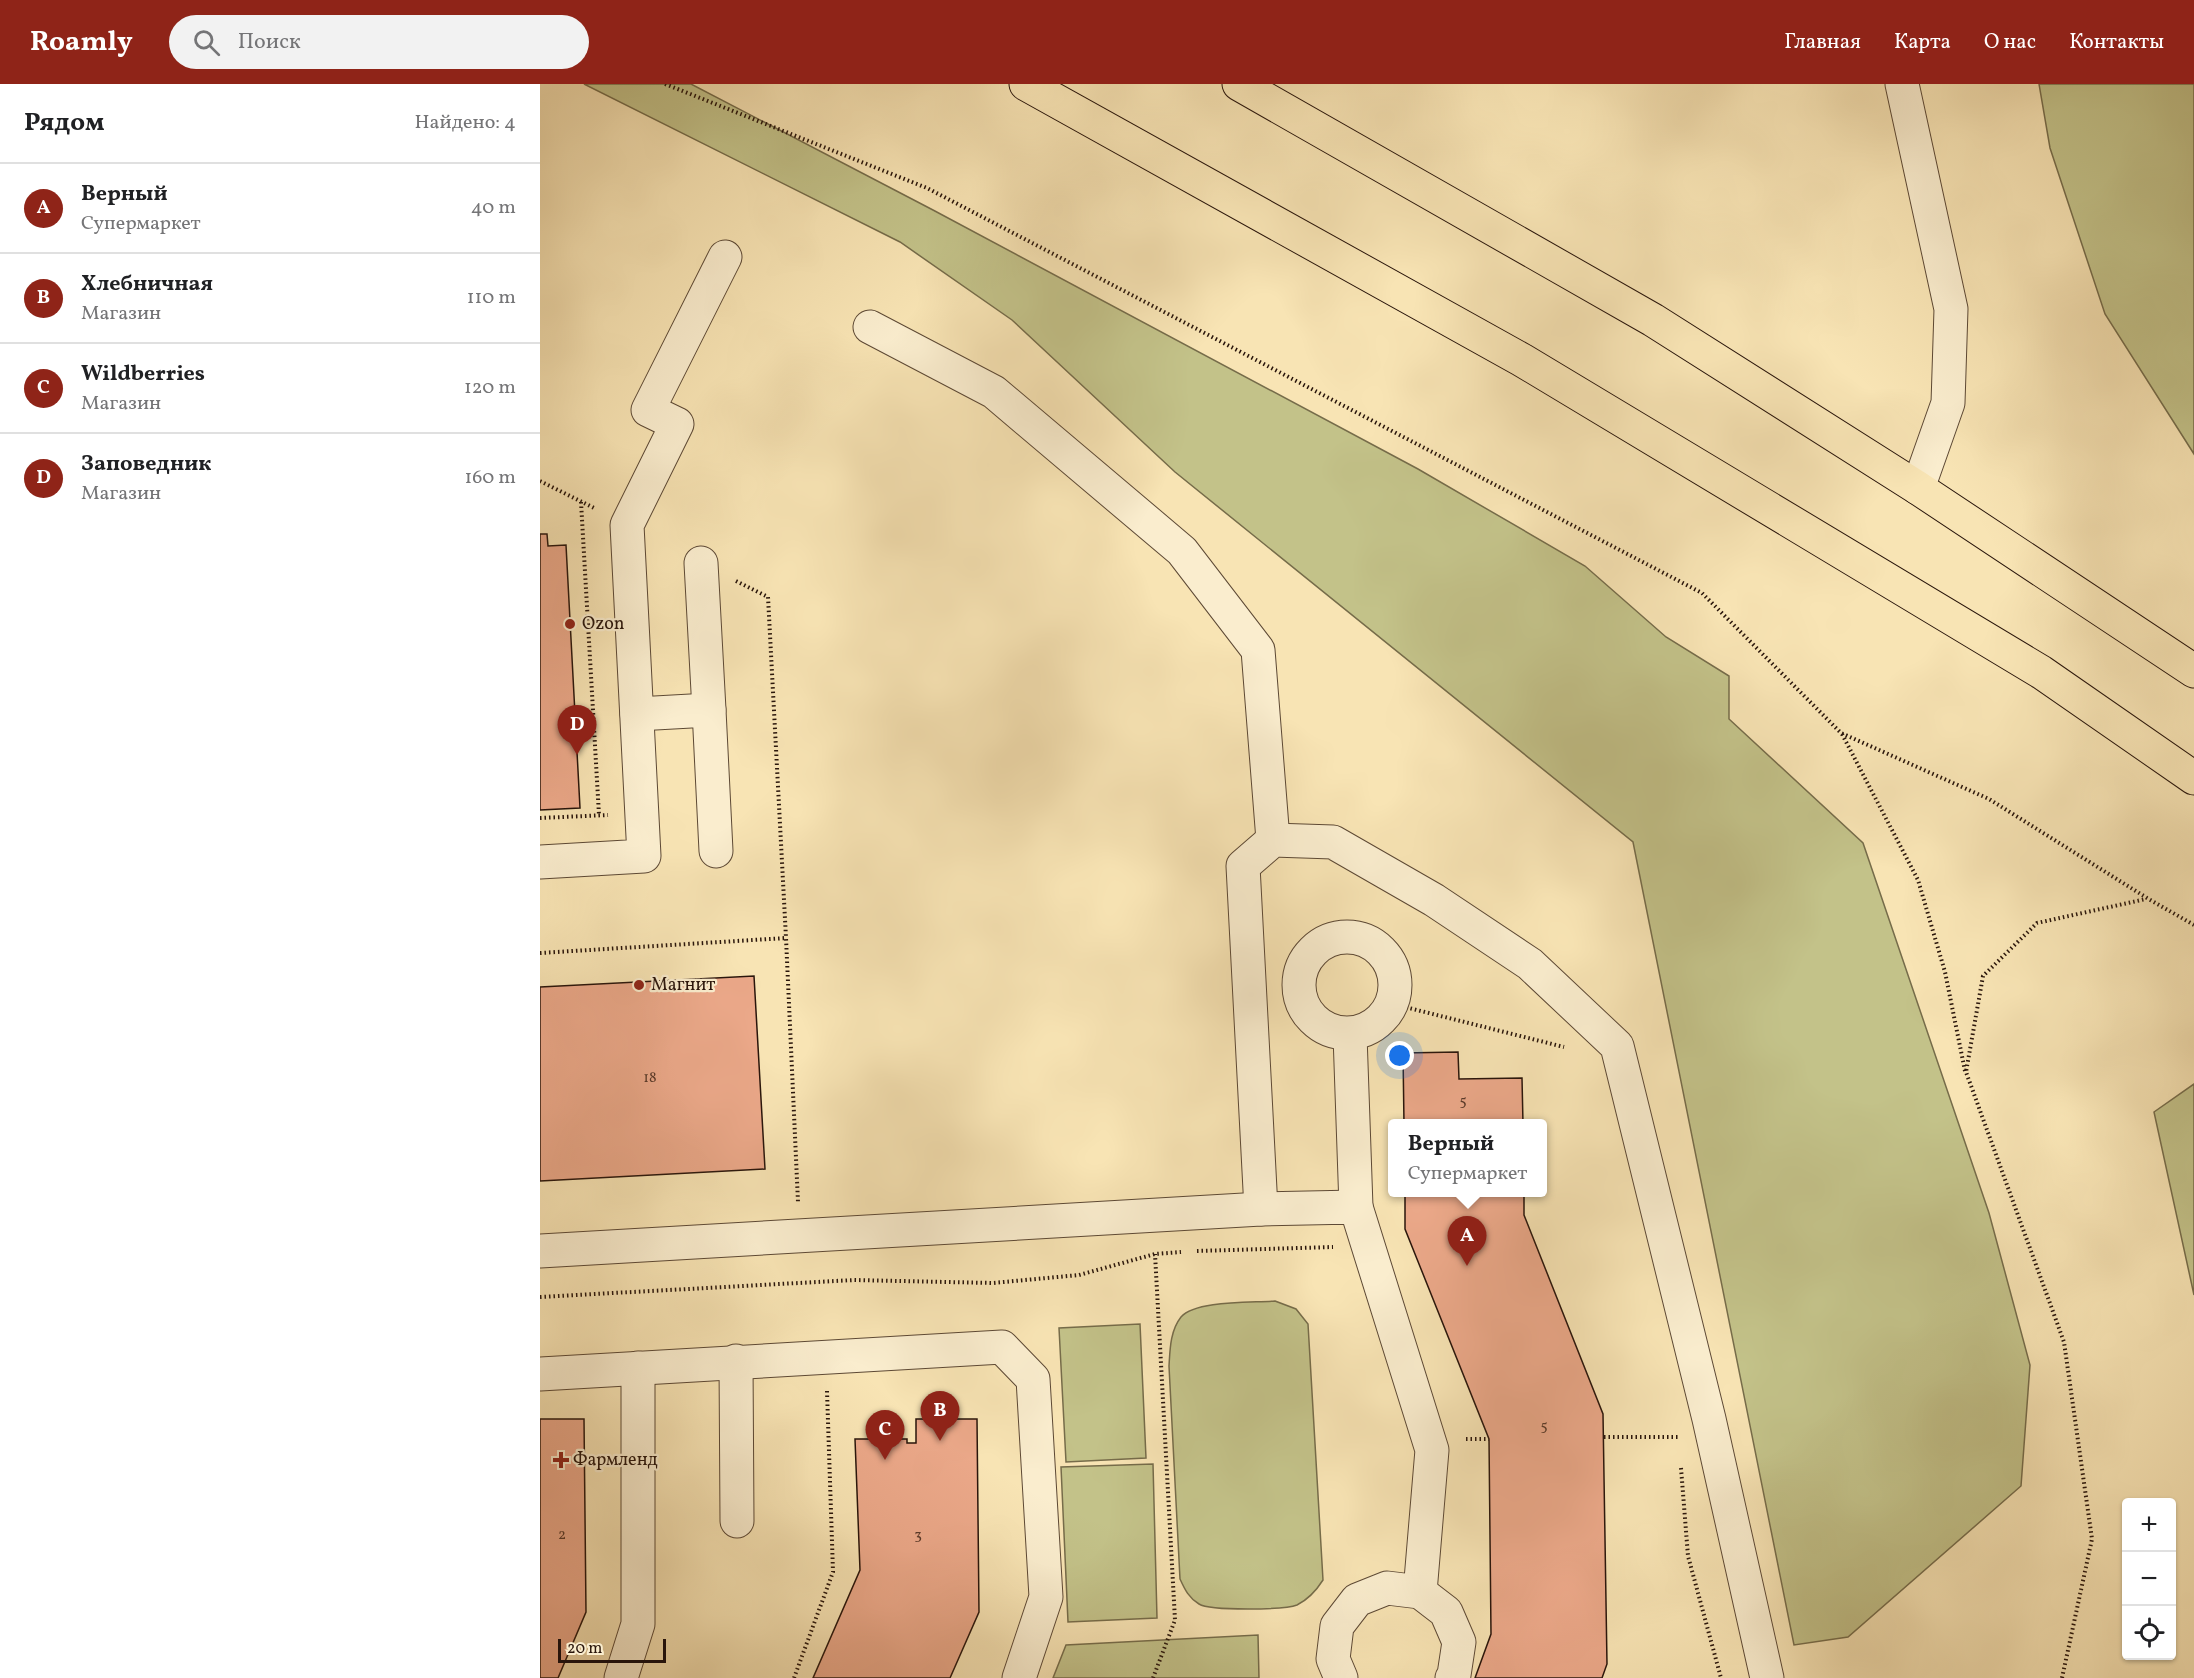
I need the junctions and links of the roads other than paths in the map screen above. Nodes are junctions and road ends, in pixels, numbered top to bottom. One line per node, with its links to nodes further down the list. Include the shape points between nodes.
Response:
1 (1026, 84): 11 (main road, via 1522,360 2041,672)
2 (1239, 84): 6 (main road, via 1653,320)
3 (1902, 84): 6 (street, via 1951,309 1948,403)
4 (725, 257): 10 (street, via 648,410 677,424 627,525)
5 (870, 327): 12 (street, via 994,392 1182,551 1258,650)
6 (1918, 488): 8 (main road)
7 (701, 563): 9 (street)
8 (2194, 671)
9 (709, 710): 10 (street); 13 (street)
10 (637, 714): 14 (street, via 644,856)
11 (2194, 778)
12 (1273, 840): 17 (street, via 1243,866); 28 (street, via 1333,842 1434,900 1530,964 1617,1046 1709,1419)
13 (716, 851)
14 (540, 862)
15 (1350, 1035): 15 (street, via 1377,1025 1394,1004 1396,976 1383,951 1359,937 1330,939 1308,955 1298,981 1303,1008 1323,1028); 16 (street)
16 (1356, 1207): 17 (street); 23 (street, via 1432,1450)
17 (1261, 1209): 18 (street)
18 (540, 1251)
19 (736, 1361): 20 (street); 22 (street); 25 (street, via 1002,1347 1033,1379 1046,1597)
20 (638, 1368): 21 (street); 24 (street, via 638,1624)
21 (540, 1374)
22 (737, 1521)
23 (1420, 1592): 26 (street, via 1388,1588 1357,1600 1337,1626 1333,1659); 27 (street, via 1446,1612 1459,1642)
24 (621, 1678)
25 (1019, 1678)
26 (1341, 1678)
27 (1452, 1678)
28 (1767, 1678)

